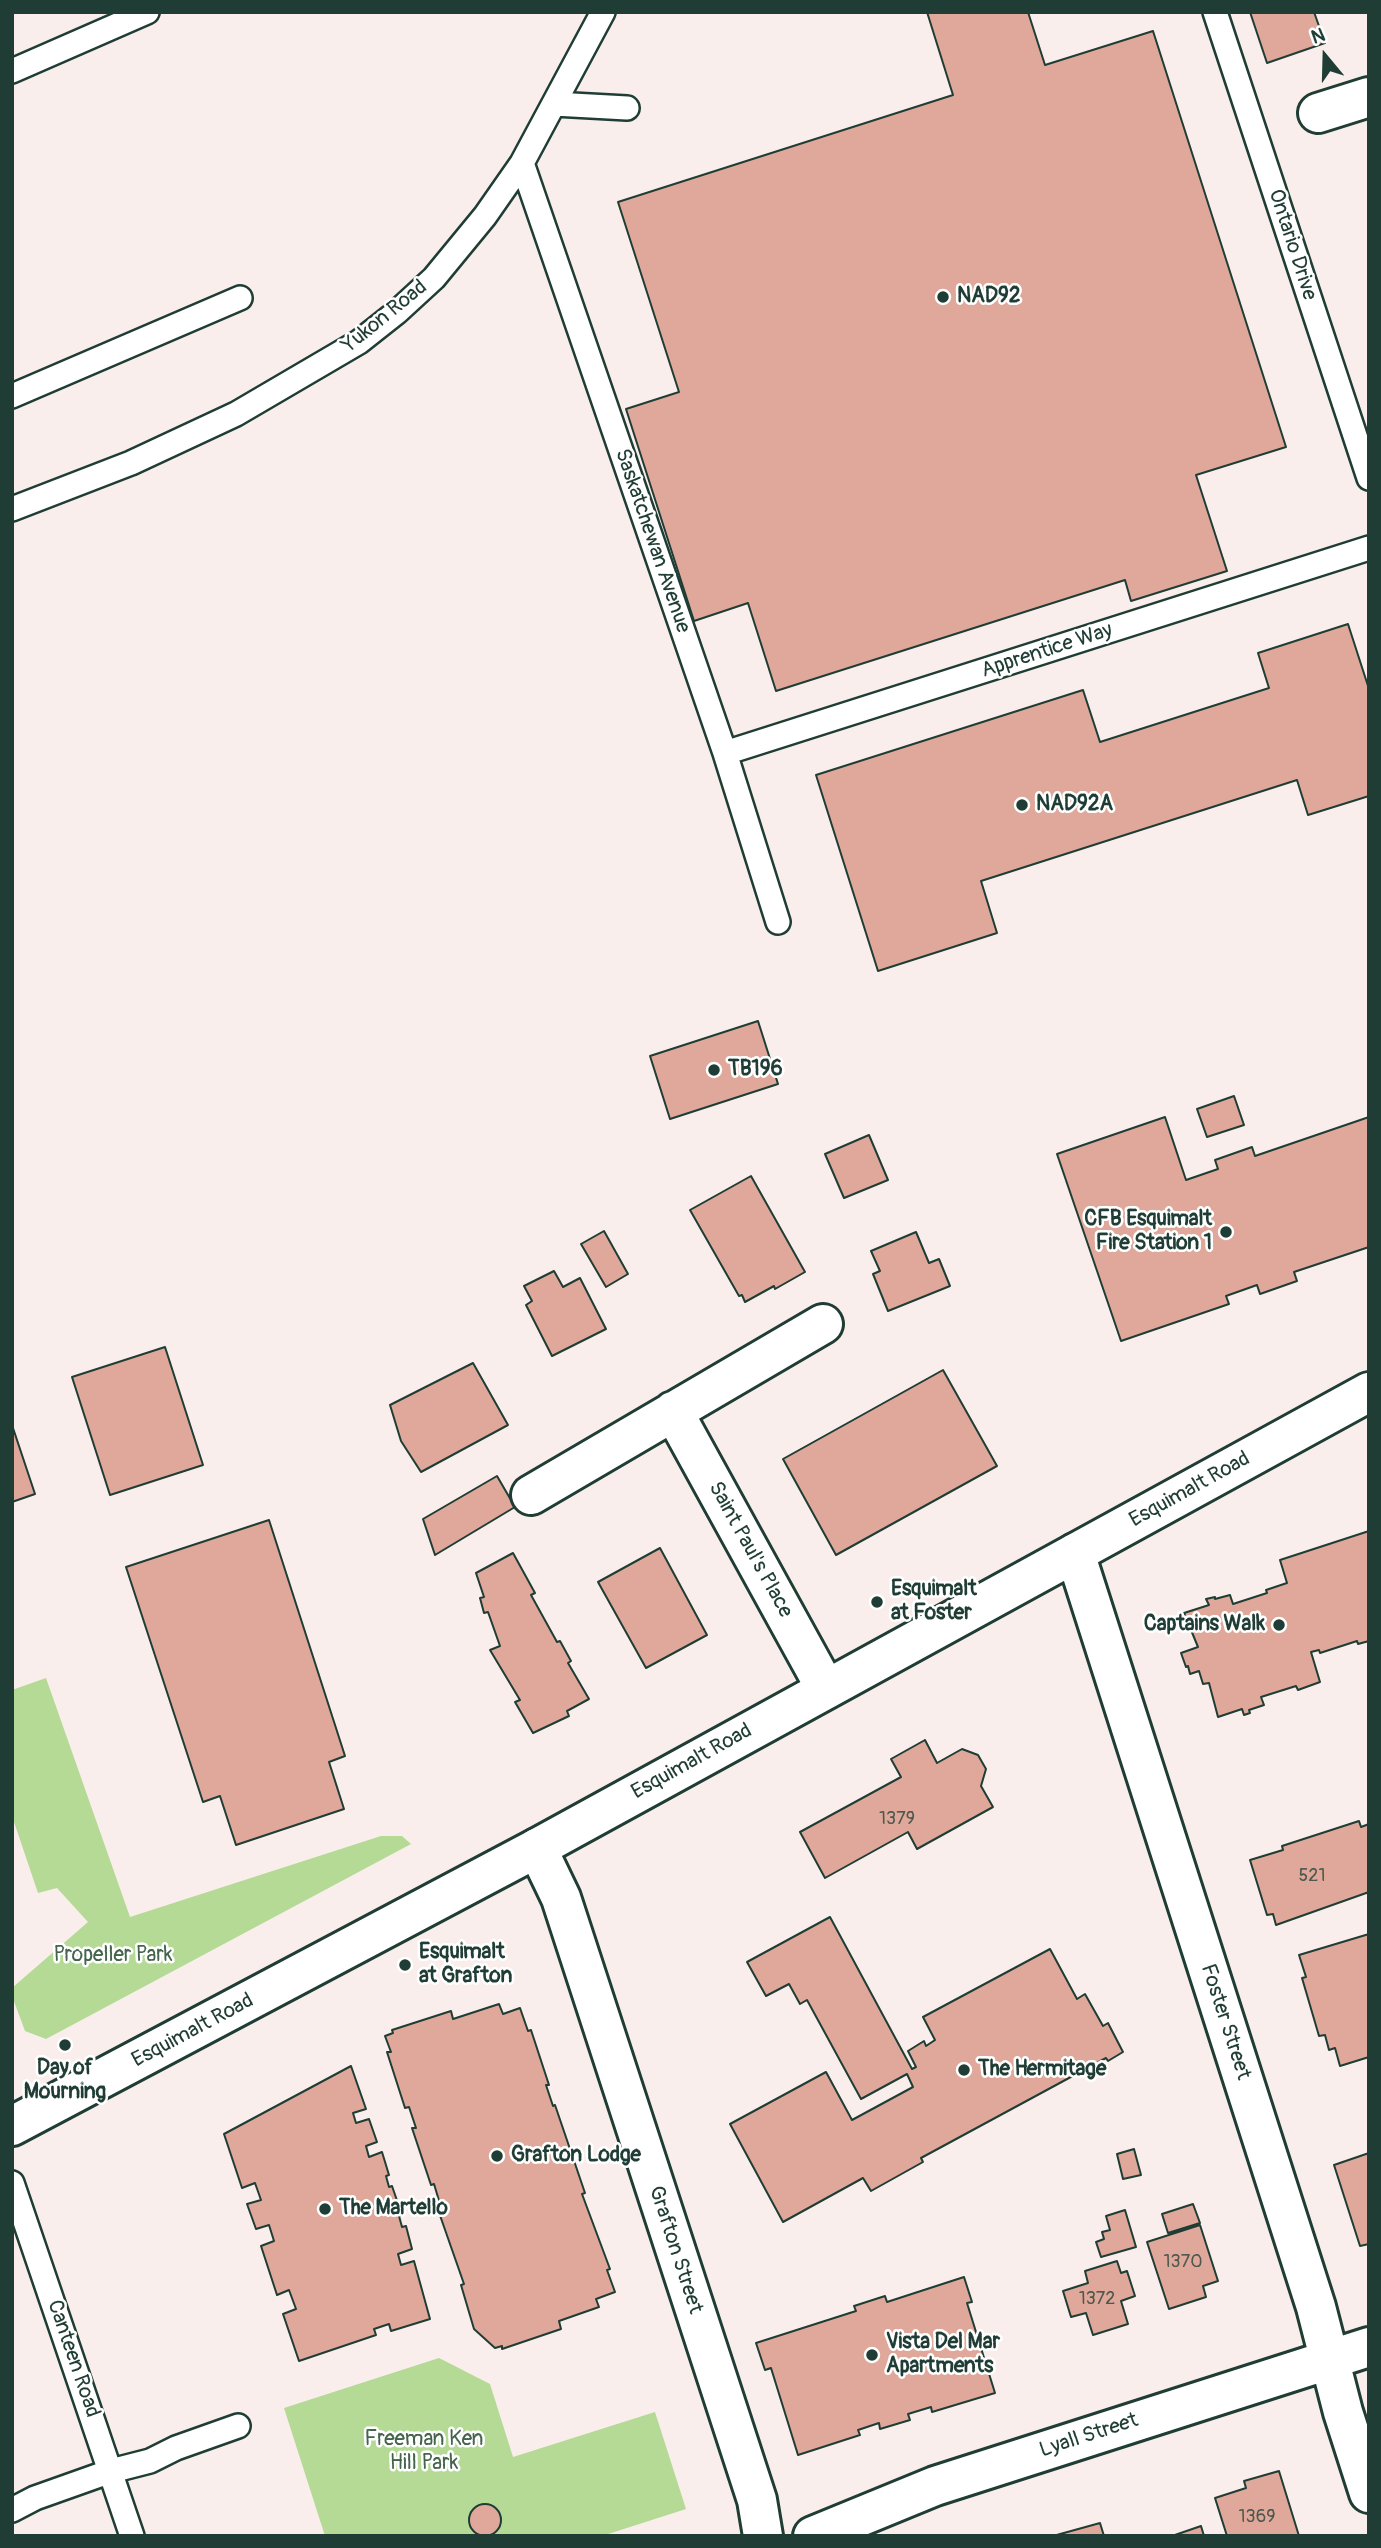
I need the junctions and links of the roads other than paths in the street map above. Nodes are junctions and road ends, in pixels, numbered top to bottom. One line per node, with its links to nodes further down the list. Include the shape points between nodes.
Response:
1 (147, 12): 4 (lane)
2 (603, 12): 6 (lane, Yukon Road)
3 (1214, 12): 12 (lane, Ontario Drive)
4 (12, 71)
5 (1369, 97): 8 (street)
6 (554, 104): 7 (lane); 9 (lane, Yukon Road)
7 (627, 108)
8 (1318, 113)
9 (522, 163): 13 (lane, Yukon Road, via 434,278 359,342 236,414 162,450); 15 (lane, Saskatchewan Avenue)
10 (240, 298): 11 (lane)
11 (12, 396)
12 (1369, 478)
13 (12, 509)
14 (1369, 548): 15 (lane, Apprentice Way)
15 (725, 753): 16 (lane, Saskatchewan Avenue)
16 (778, 922)
17 (823, 1324): 19 (street)
18 (1369, 1392): 21 (street, Esquimalt Road)
19 (673, 1411): 20 (street); 22 (street, Saint Paul's Place)
20 (531, 1495)
21 (1075, 1553): 22 (street, Esquimalt Road); 27 (street, Foster Street)
22 (826, 1689): 23 (street, Esquimalt Road)
23 (537, 1848): 24 (street, Esquimalt Road); 33 (street, Grafton Street, via 561,1898 758,2500)
24 (12, 2126)
25 (12, 2183): 29 (lane, Canteen Road)
26 (1369, 2347): 27 (street, Lyall Street)
27 (1329, 2359): 30 (street, Foster Street); 34 (street, Lyall Street, via 935,2486)
28 (239, 2426): 29 (lane, via 150,2461)
29 (111, 2471): 31 (lane); 32 (lane, Canteen Road)
30 (1369, 2493)
31 (12, 2511)
32 (132, 2536)
33 (763, 2536)
34 (813, 2536)

